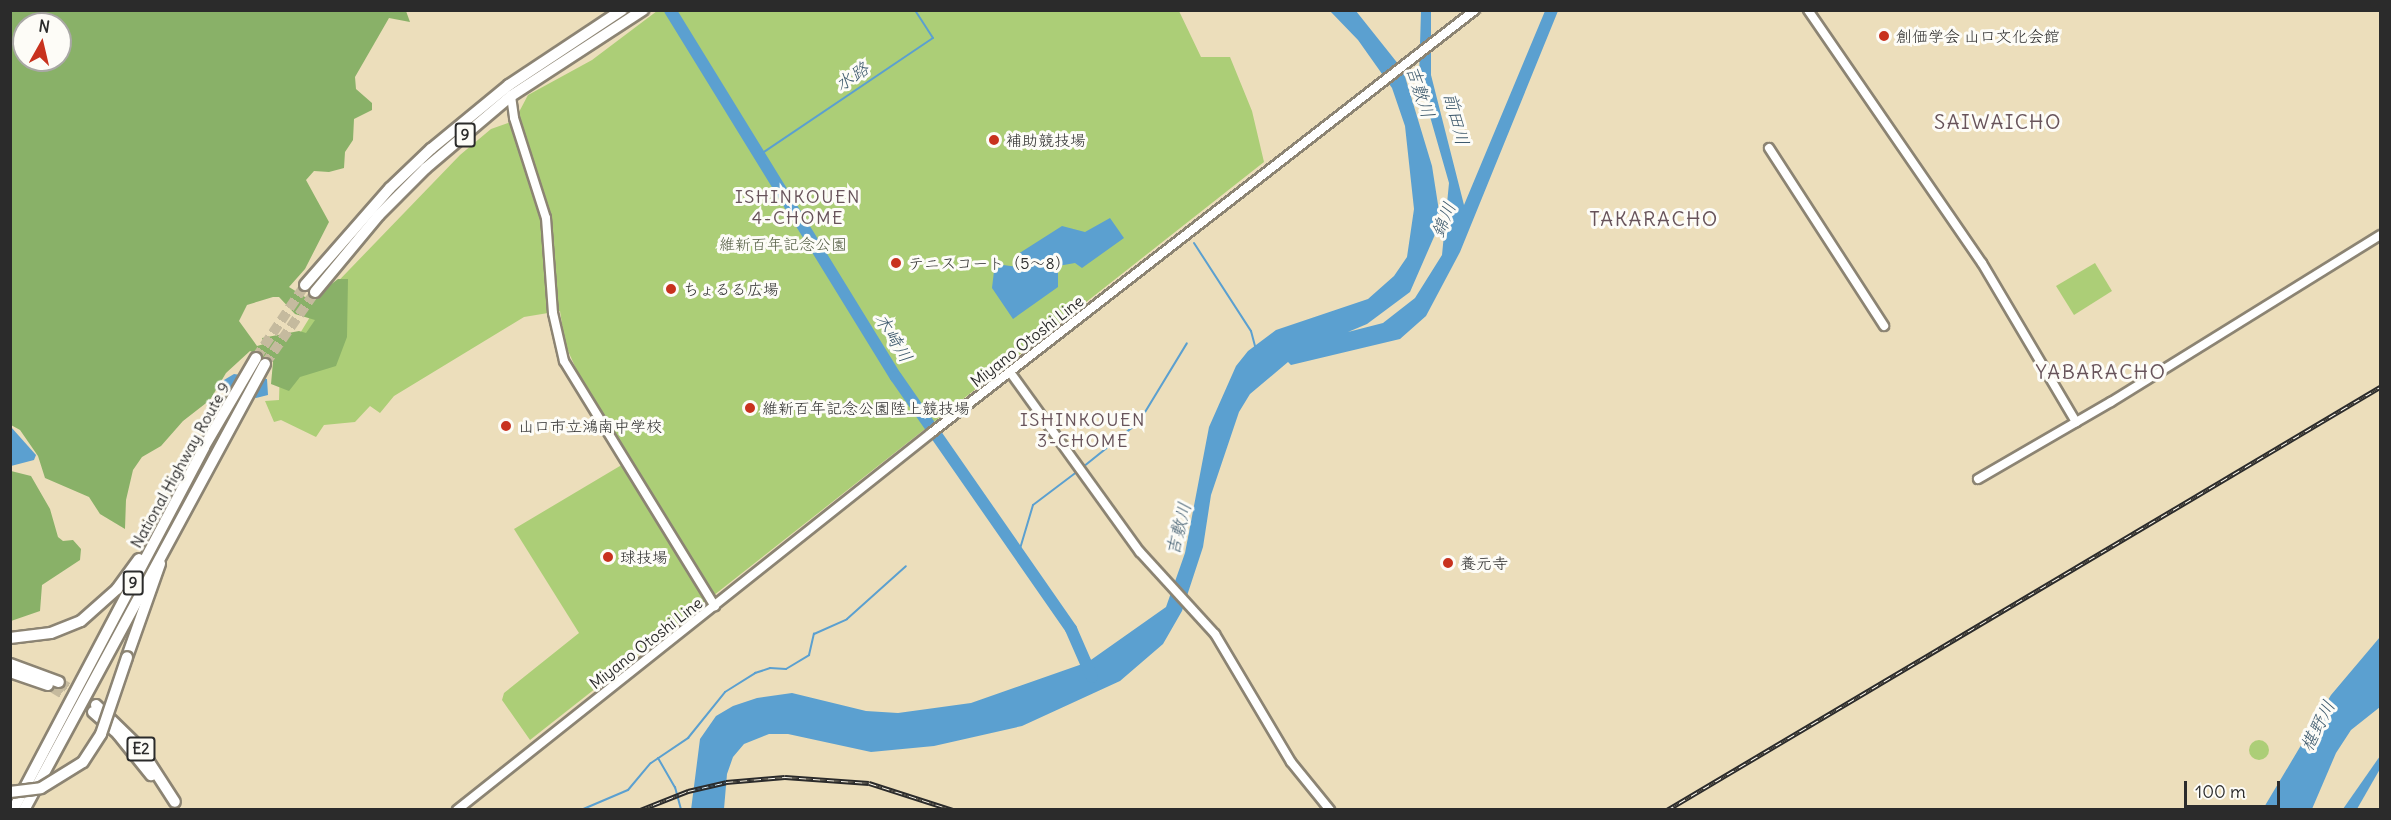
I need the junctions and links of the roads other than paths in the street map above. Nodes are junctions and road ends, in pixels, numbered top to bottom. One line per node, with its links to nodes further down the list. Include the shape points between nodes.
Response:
1 (622, 10): 5 (highway, 9, via 509,85 431,149 390,188 310,288 387,207)
2 (643, 10): 5 (highway, 9)
3 (1475, 10): 9 (street, Miyano Otoshi Line)
4 (1808, 10): 10 (street, via 1982,263)
5 (511, 96): 14 (street, via 514,118 546,218 553,313 564,361)
6 (1769, 148): 8 (street)
7 (2380, 235): 10 (street)
8 (1884, 326)
9 (1010, 372): 14 (street, Miyano Otoshi Line); 23 (street, via 1121,527 1223,647 1291,762)
10 (2076, 422): 12 (street)
11 (204, 447): 13 (highway, National Highway Route 9 / 9, via 260,361); 15 (highway, via 132,569 106,602 66,628); 20 (highway, National Highway Route 9 / 9)
12 (1978, 479)
13 (171, 533): 19 (highway, bridge, via 101,734 83,762 41,788); 21 (highway, National Highway Route 9 / 9)
14 (715, 606): 22 (street, Miyano Otoshi Line)
15 (10, 638)
16 (10, 664): 17 (highway, via 56,685)
17 (10, 672)
18 (94, 709): 18 (highway, E2, via 140,748 176,802 118,734)
19 (10, 792)
20 (13, 810)
21 (24, 810)
22 (458, 810)
23 (1330, 810)

